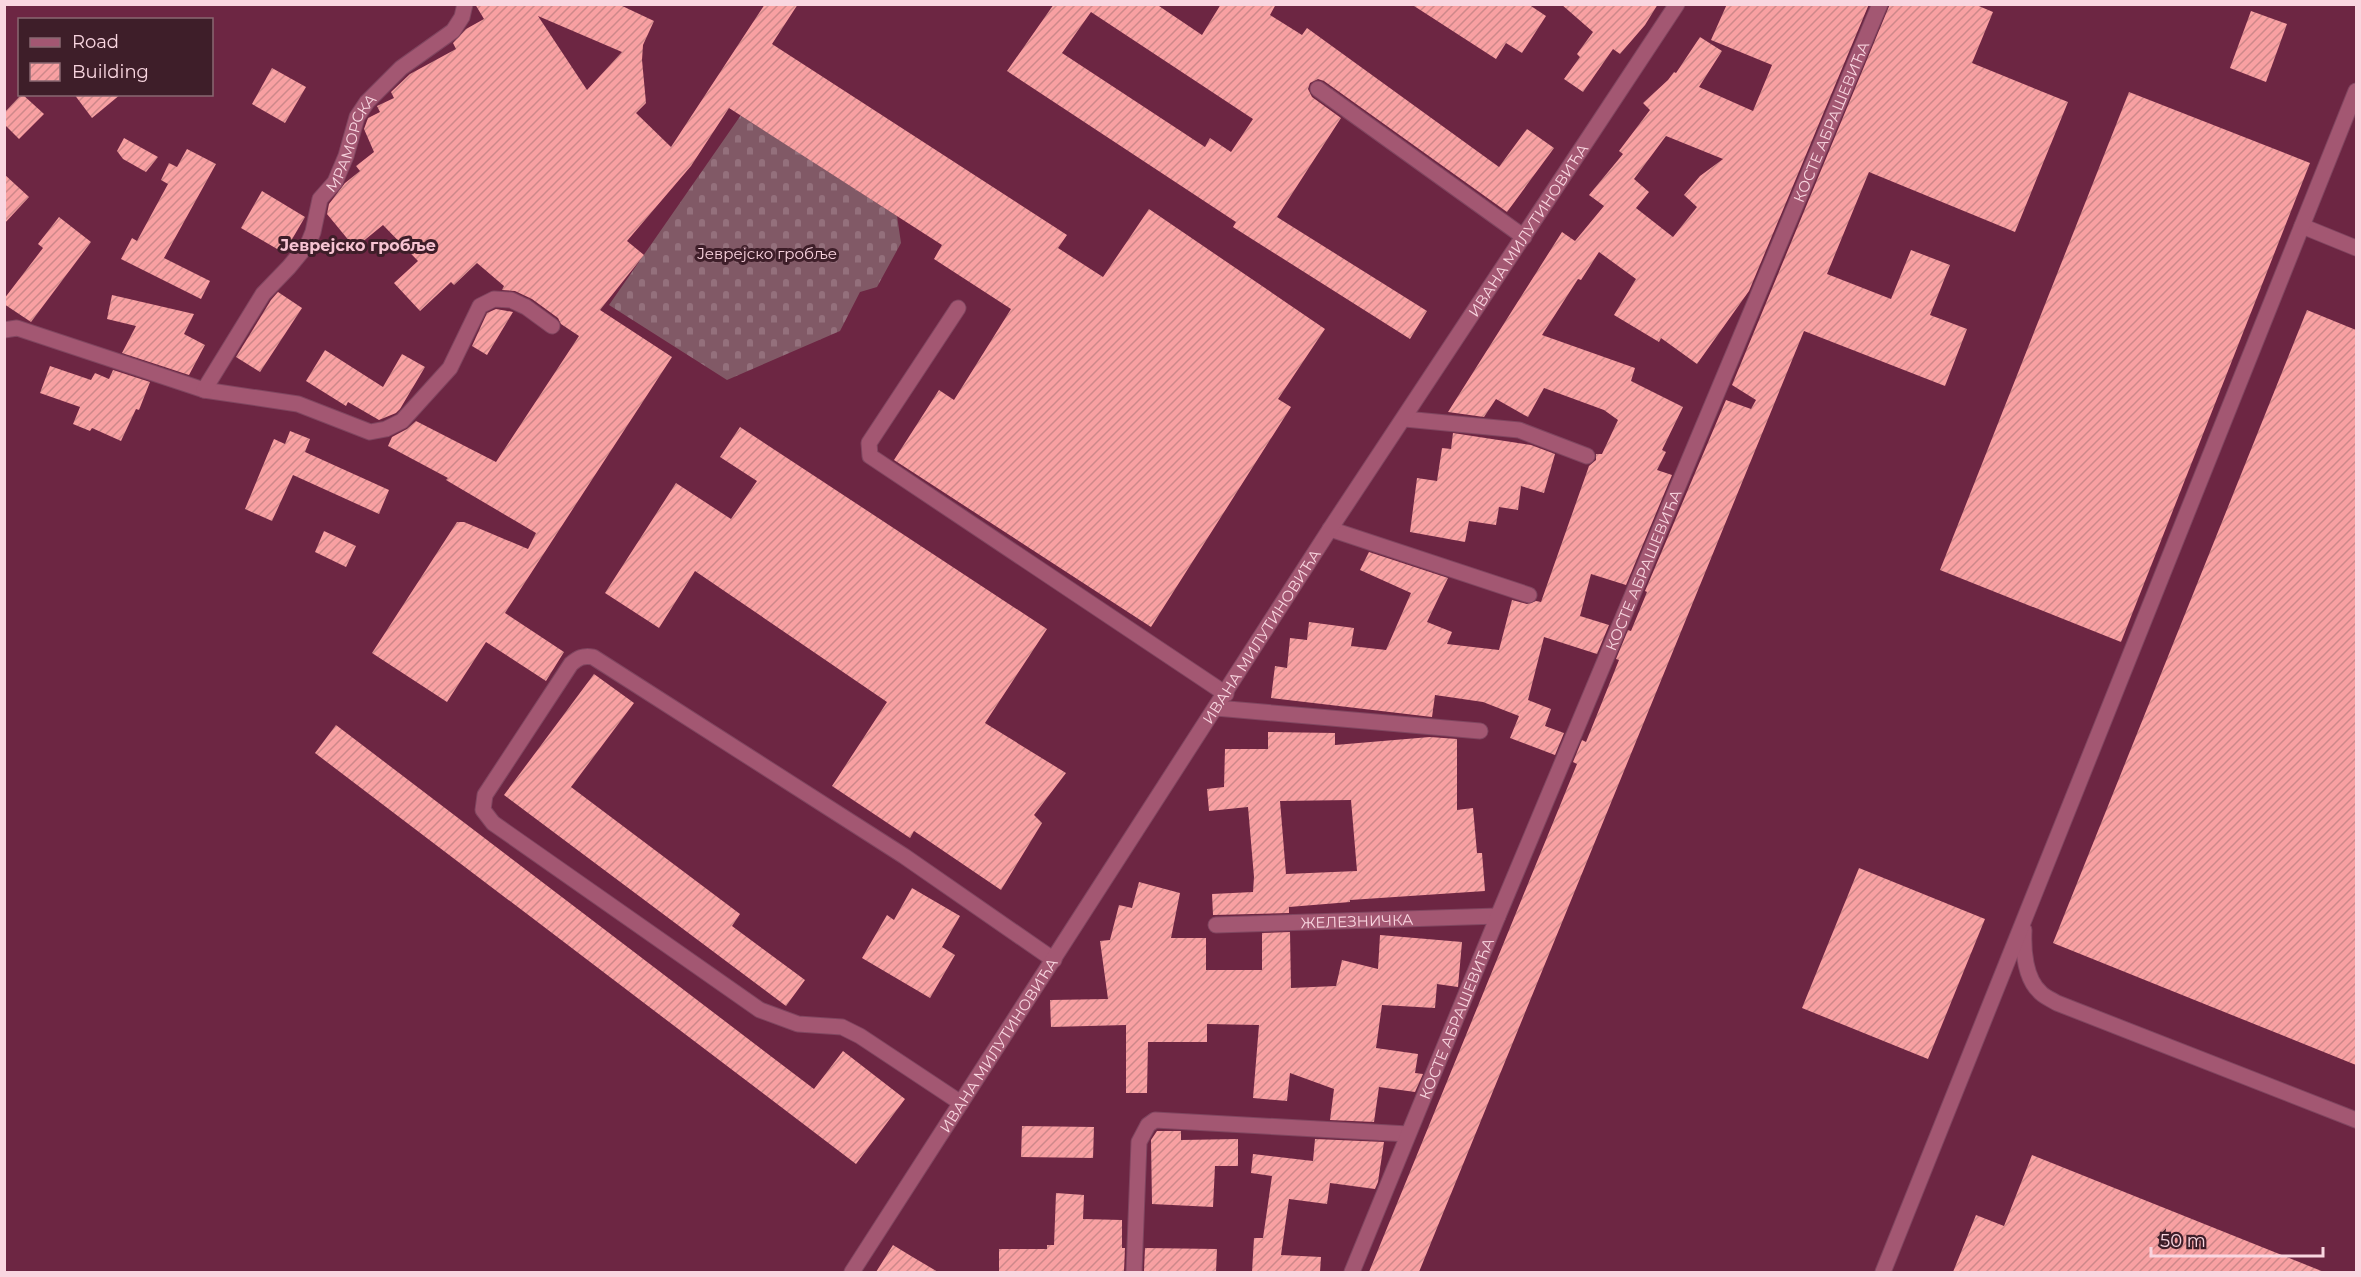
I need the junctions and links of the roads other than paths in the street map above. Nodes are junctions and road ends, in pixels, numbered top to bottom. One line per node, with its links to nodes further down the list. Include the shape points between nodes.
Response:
1 (465, 4): 12 (street, МРАМОРСКА, via 453,31 401,68 367,102 357,117 335,182 320,199 308,244 263,294)
2 (1677, 4): 7 (street, ИВАНА МИЛУТИНОВИЋА)
3 (1880, 4): 20 (street, КОСТЕ АБРАШЕВИЋА)
4 (1318, 89): 7 (street)
5 (2356, 91): 6 (street)
6 (2302, 226): 8 (street); 21 (street)
7 (1524, 237): 13 (street, ИВАНА МИЛУТИНОВИЋА)
8 (2356, 248)
9 (958, 308): 17 (street, via 869,443 870,456)
10 (552, 326): 12 (street, via 511,300 494,299 480,306 450,368 402,421 370,432 298,404)
11 (4, 330): 12 (street, via 17,328)
12 (204, 390)
13 (1404, 419): 14 (street, via 1518,430); 15 (street, ИВАНА МИЛУТИНОВИЋА)
14 (1587, 456)
15 (1330, 530): 16 (street); 17 (street, ИВАНА МИЛУТИНОВИЋА)
16 (1528, 594)
17 (1226, 694): 18 (street, ИВАНА МИЛУТИНОВИЋА)
18 (1216, 708): 19 (street); 23 (street, ИВАНА МИЛУТИНОВИЋА)
19 (1480, 731)
20 (1498, 915): 22 (street, ЖЕЛЕЗНИЧКА); 26 (street, КОСТЕ АБРАШЕВИЋА)
21 (2025, 919): 25 (street, via 2026,963 2041,994); 30 (street)
22 (1216, 925)
23 (1054, 960): 24 (street, ИВАНА МИЛУТИНОВИЋА); 24 (street, via 904,856 593,657 586,655 571,664 485,795 483,810 493,823 760,1010 798,1024 842,1027)
24 (961, 1103): 27 (street, ИВАНА МИЛУТИНОВИЋА)
25 (2356, 1120)
26 (1407, 1134): 28 (street, via 1155,1120 1139,1142); 29 (street, КОСТЕ АБРАШЕВИЋА)
27 (852, 1272)
28 (1134, 1272)
29 (1352, 1272)
30 (1883, 1272)

